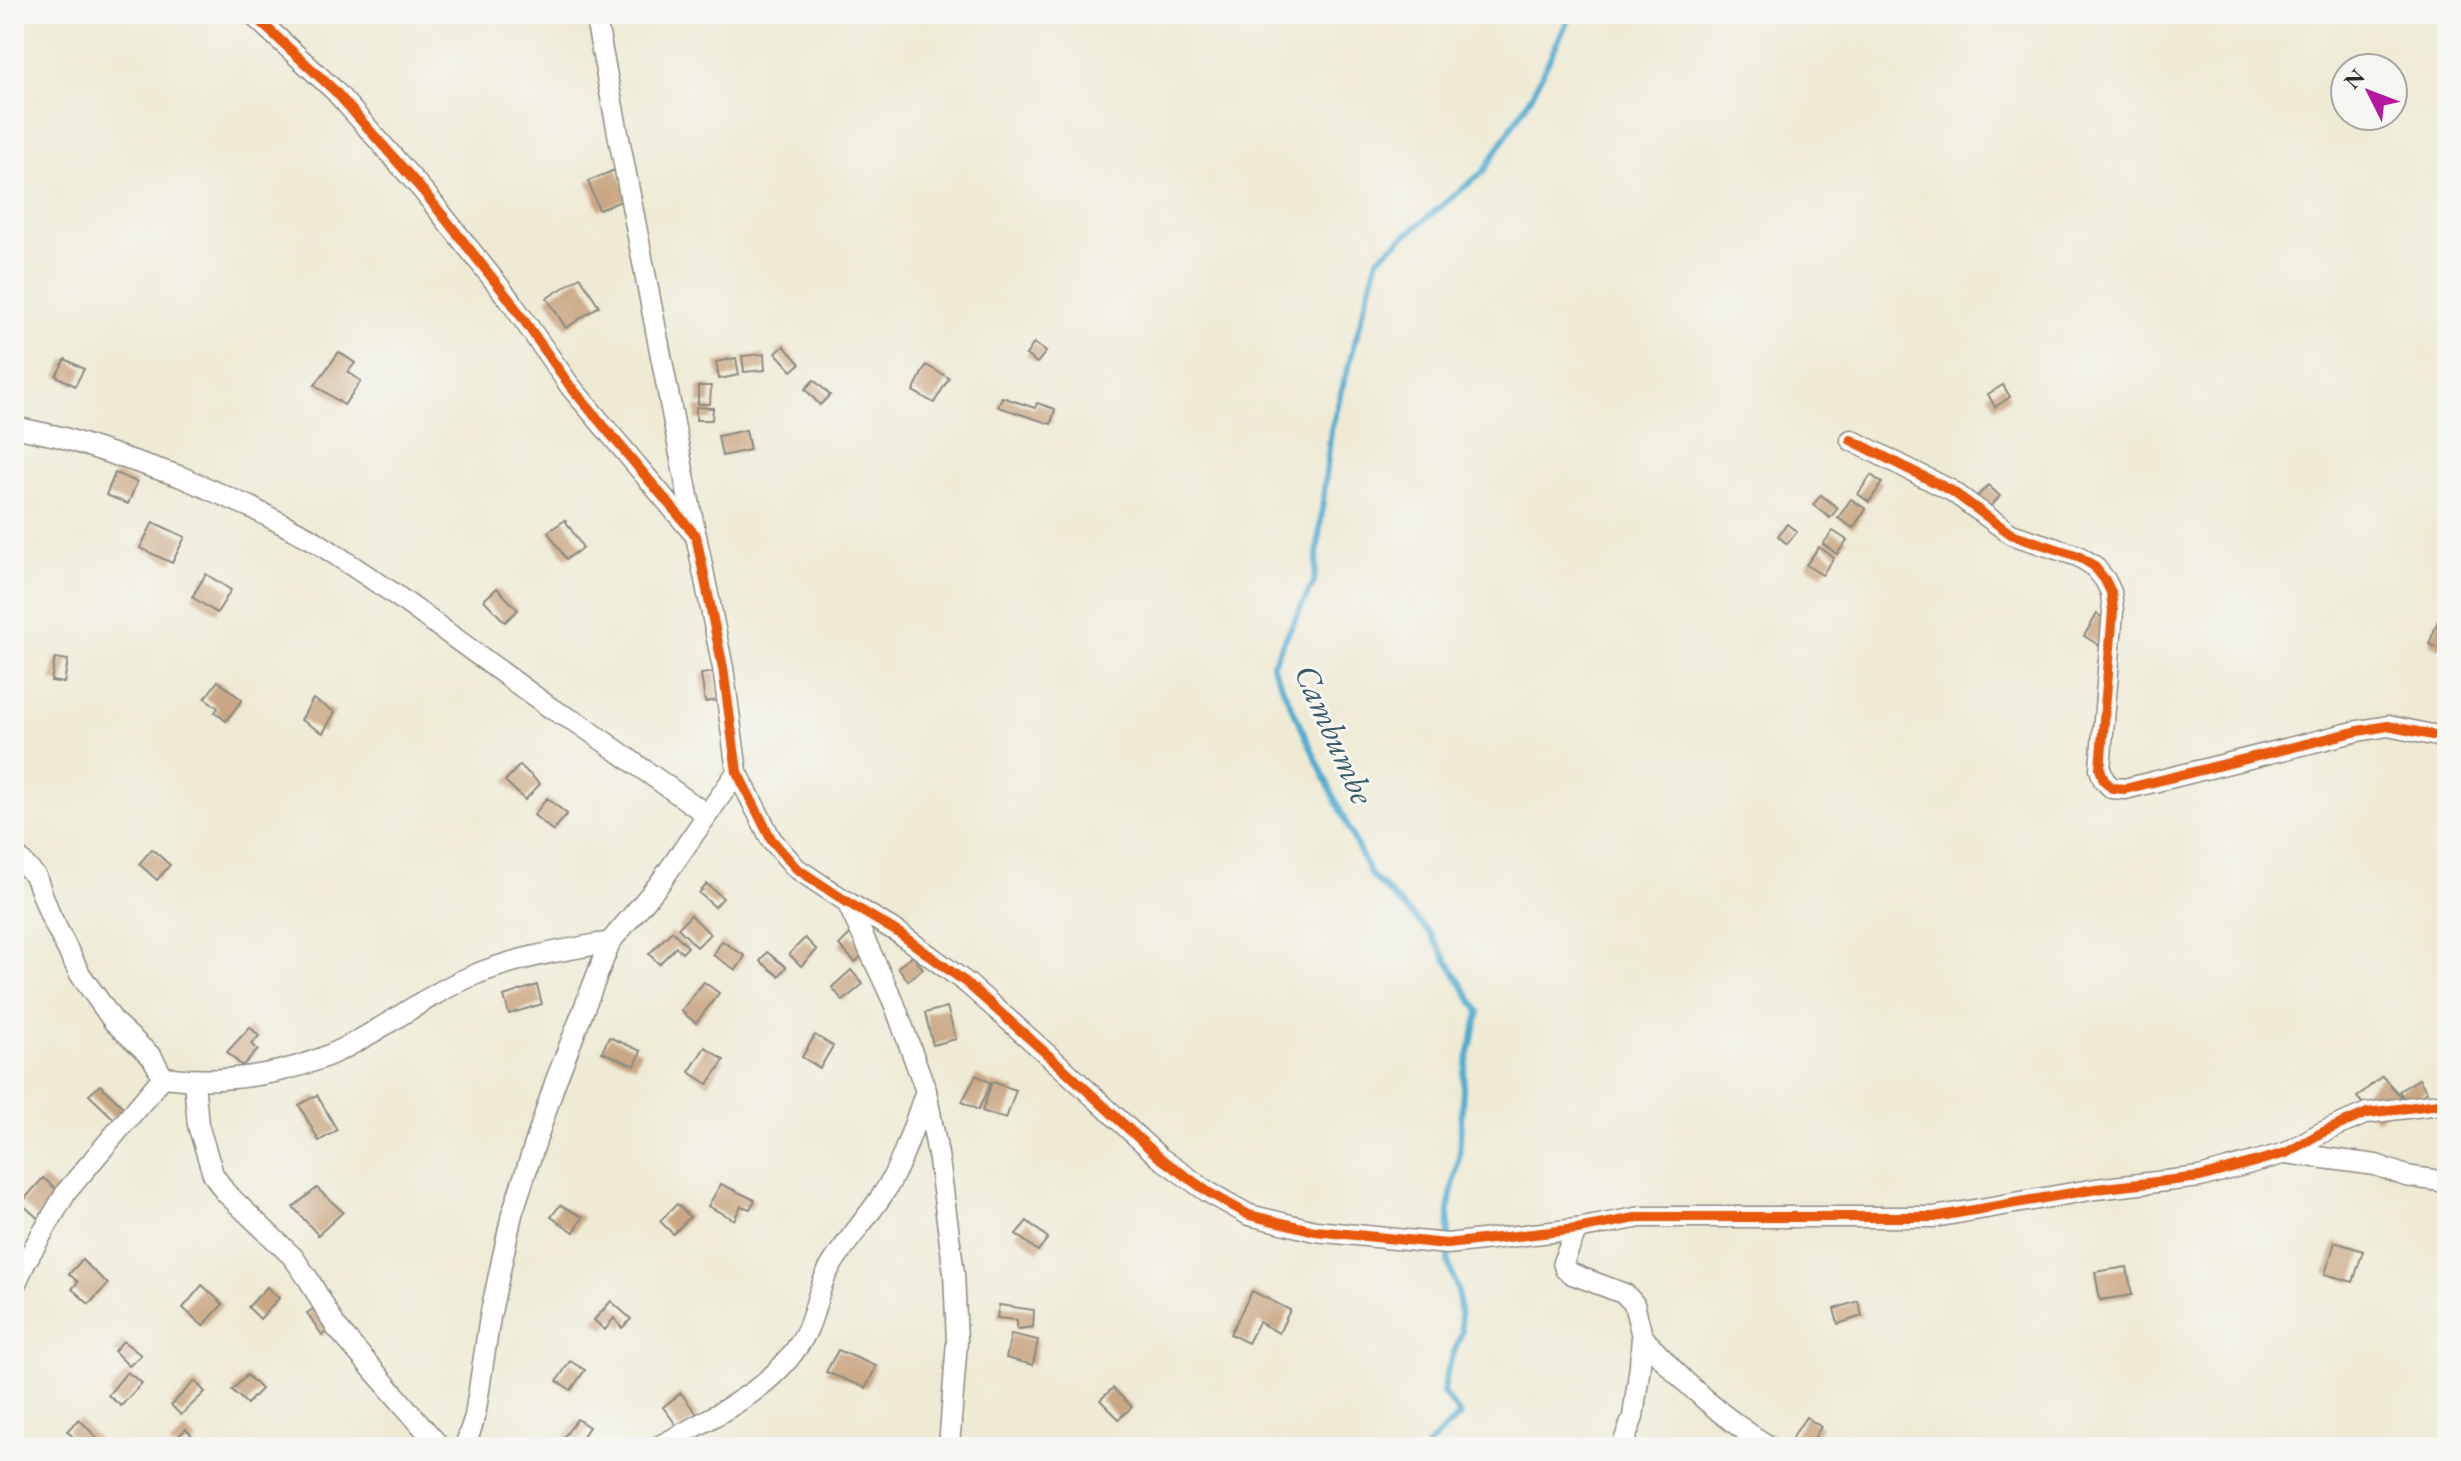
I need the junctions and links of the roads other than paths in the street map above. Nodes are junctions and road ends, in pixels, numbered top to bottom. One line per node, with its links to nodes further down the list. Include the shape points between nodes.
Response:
1 (252, 14): 5 (street, via 335,91 424,192 570,386)
2 (595, 14): 5 (street)
3 (14, 427): 8 (street, via 179,476 315,541)
4 (1851, 440): 6 (street, via 1952,491 2011,534 2078,556 2105,580 2113,611 2100,769 2112,788 2388,726)
5 (696, 536): 7 (street, via 723,668)
6 (2447, 738)
7 (737, 772): 8 (street); 10 (street, via 771,839 796,868)
8 (706, 814): 11 (street, via 660,883)
9 (14, 853): 12 (street, via 36,877 80,974)
10 (847, 902): 14 (street, via 894,1003); 18 (street, via 968,984 1159,1157 1249,1215 1315,1231 1447,1244)
11 (610, 942): 13 (street, via 510,962 472,976 350,1046 287,1070); 22 (street, via 512,1214)
12 (163, 1077): 13 (street); 19 (street, via 67,1191)
13 (194, 1081): 21 (street, via 198,1125 213,1174 225,1192 293,1257 336,1327)
14 (926, 1091): 23 (street, via 883,1196 828,1271 795,1351 743,1399); 24 (street, via 954,1273 957,1341)
15 (2447, 1103): 16 (street, via 2367,1113)
16 (2286, 1153): 17 (street, via 2365,1163); 18 (street, via 2200,1177 1934,1217 1641,1217)
17 (2447, 1182)
18 (1577, 1229): 20 (street, via 1565,1269 1625,1294 1634,1304)
19 (14, 1287)
20 (1642, 1336): 25 (street, via 1633,1417); 26 (street, via 1698,1395)
21 (440, 1447)
22 (465, 1447)
23 (658, 1447)
24 (949, 1447)
25 (1622, 1447)
26 (1770, 1447)

